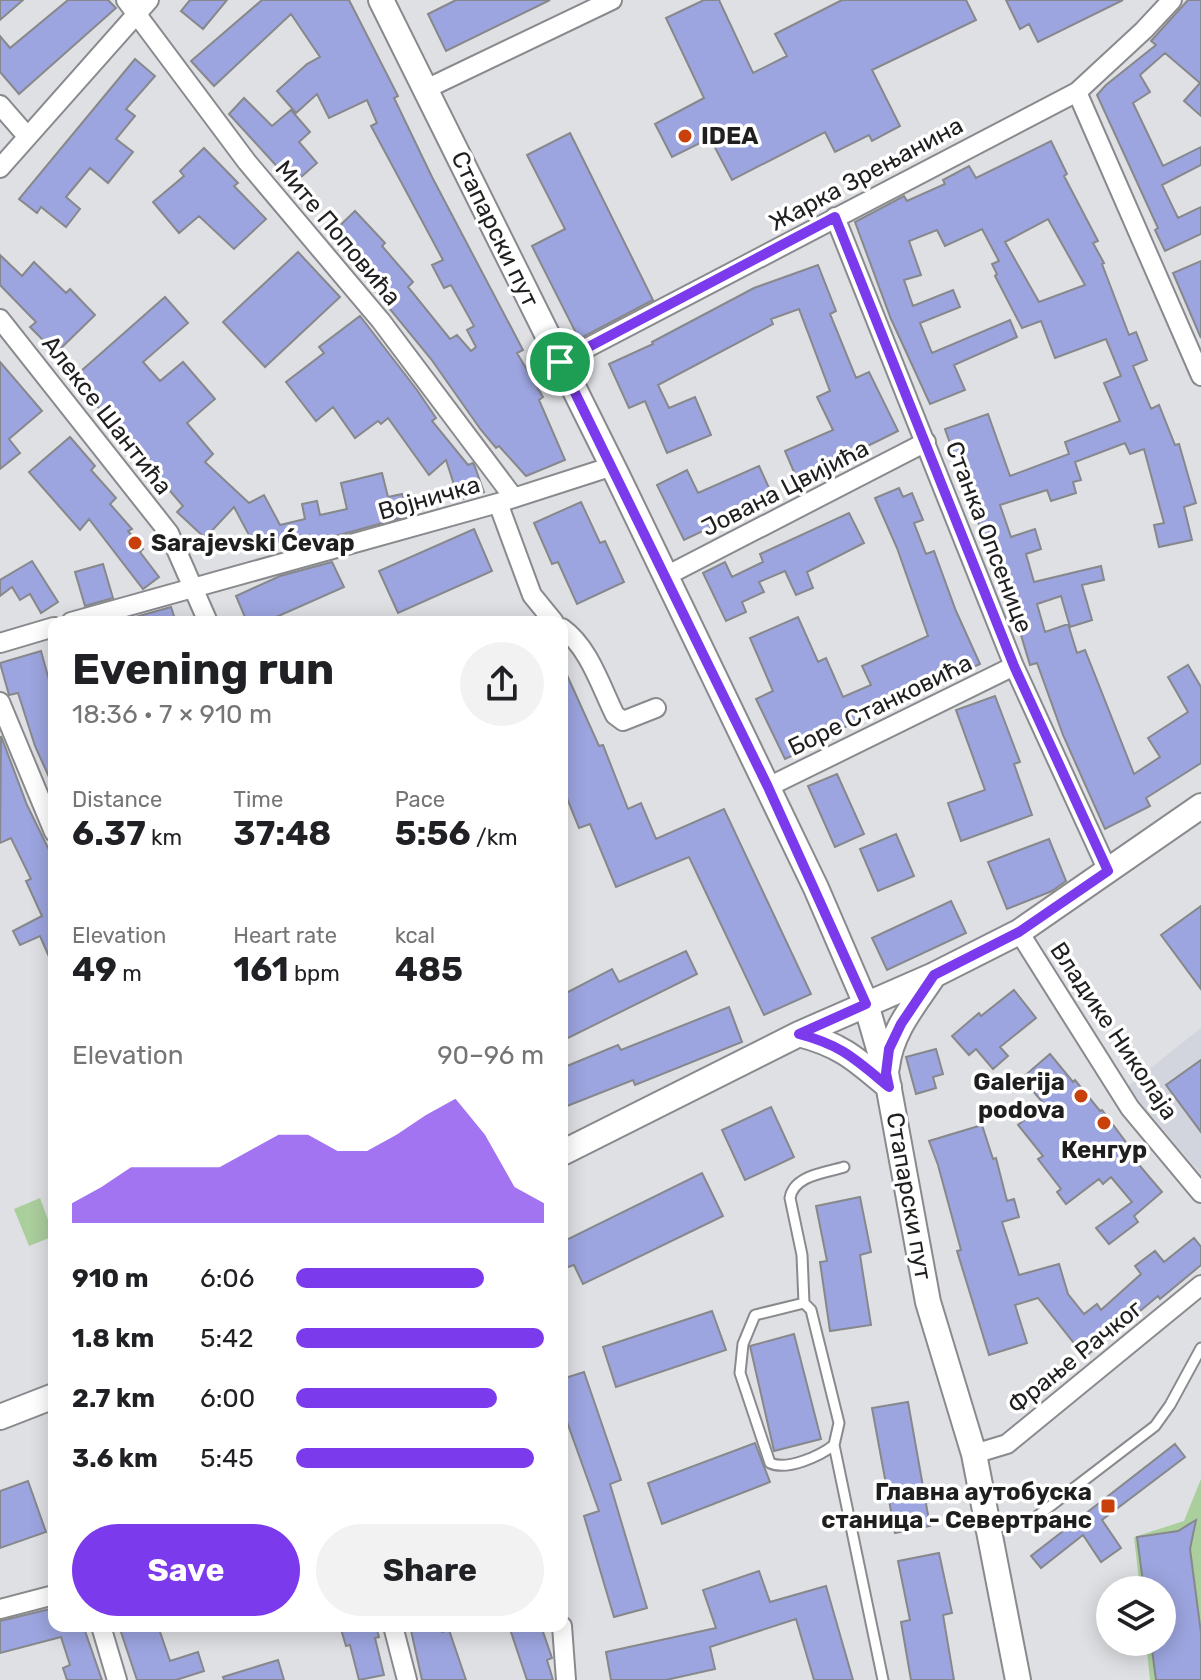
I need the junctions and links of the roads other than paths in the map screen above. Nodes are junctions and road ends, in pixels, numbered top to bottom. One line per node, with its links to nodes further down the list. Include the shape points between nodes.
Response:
1 (381, 0): 5 (main road, Стапарски пут)
2 (612, 0): 5 (street)
3 (1172, 0): 6 (street, Жарка Зрењанина)
4 (137, 5): 8 (street); 16 (street, Мите Поповића, via 247,162 381,321)
5 (426, 89): 12 (main road, Стапарски пут)
6 (1077, 92): 10 (street, Жарка Зрењанина); 13 (street)
7 (0, 105): 8 (street)
8 (27, 136): 9 (street)
9 (0, 168)
10 (835, 217): 12 (street, Жарка Зрењанина); 14 (street, Станка Опсенице)
11 (0, 319): 18 (street, Алексе Шантића, via 169,533)
12 (560, 362): 15 (main road, Стапарски пут)
13 (1201, 376)
14 (926, 442): 17 (street, Јована Цвијића); 25 (street, Станка Опсенице)
15 (613, 466): 16 (street, Војничка); 17 (main road, Стапарски пут)
16 (506, 500): 18 (street, Војничка); 21 (street, Мите Поповића, via 532,595)
17 (666, 576): 28 (main road, Стапарски пут)
18 (194, 586): 19 (street, Војничка); 20 (street, Алексе Шантића)
19 (92, 616)
20 (206, 616)
21 (549, 616)
22 (48, 629): 24 (street)
23 (568, 632): 27 (street, via 615,715 623,721)
24 (0, 643)
25 (1014, 666): 28 (street, Боре Станковића); 31 (street, Станка Опсенице)
26 (0, 702): 30 (street)
27 (656, 708)
28 (768, 787): 34 (main road, Стапарски пут)
29 (1201, 806): 31 (main road)
30 (48, 818)
31 (1108, 871): 32 (main road)
32 (1019, 932): 33 (main road); 39 (street, Владике Николаја, via 1130,1108)
33 (934, 975): 34 (main road); 36 (main road, via 895,1035)
34 (866, 1004): 35 (main road); 36 (main road, Стапарски пут)
35 (799, 1034): 36 (main road, via 848,1052); 37 (main road)
36 (888, 1080): 46 (main road, Стапарски пут, via 928,1302)
37 (568, 1150)
38 (844, 1167): 41 (lane, via 792,1188)
39 (1201, 1193)
40 (1201, 1285): 46 (street, Фрање Рачког, via 1007,1444)
41 (804, 1303): 45 (lane, via 811,1310 839,1423); 45 (lane, via 755,1315 743,1344 740,1373 770,1463 785,1466)
42 (1201, 1348): 47 (lane, via 1155,1426)
43 (48, 1398): 44 (main road)
44 (0, 1417)
45 (834, 1445): 56 (lane)
46 (974, 1454): 57 (main road, Стапарски пут)
47 (1027, 1524)
48 (48, 1597): 49 (street)
49 (0, 1609)
50 (103, 1632): 53 (street)
51 (395, 1632): 54 (street)
52 (562, 1632): 55 (street)
53 (117, 1680)
54 (407, 1680)
55 (566, 1680)
56 (883, 1680)
57 (1018, 1680)

